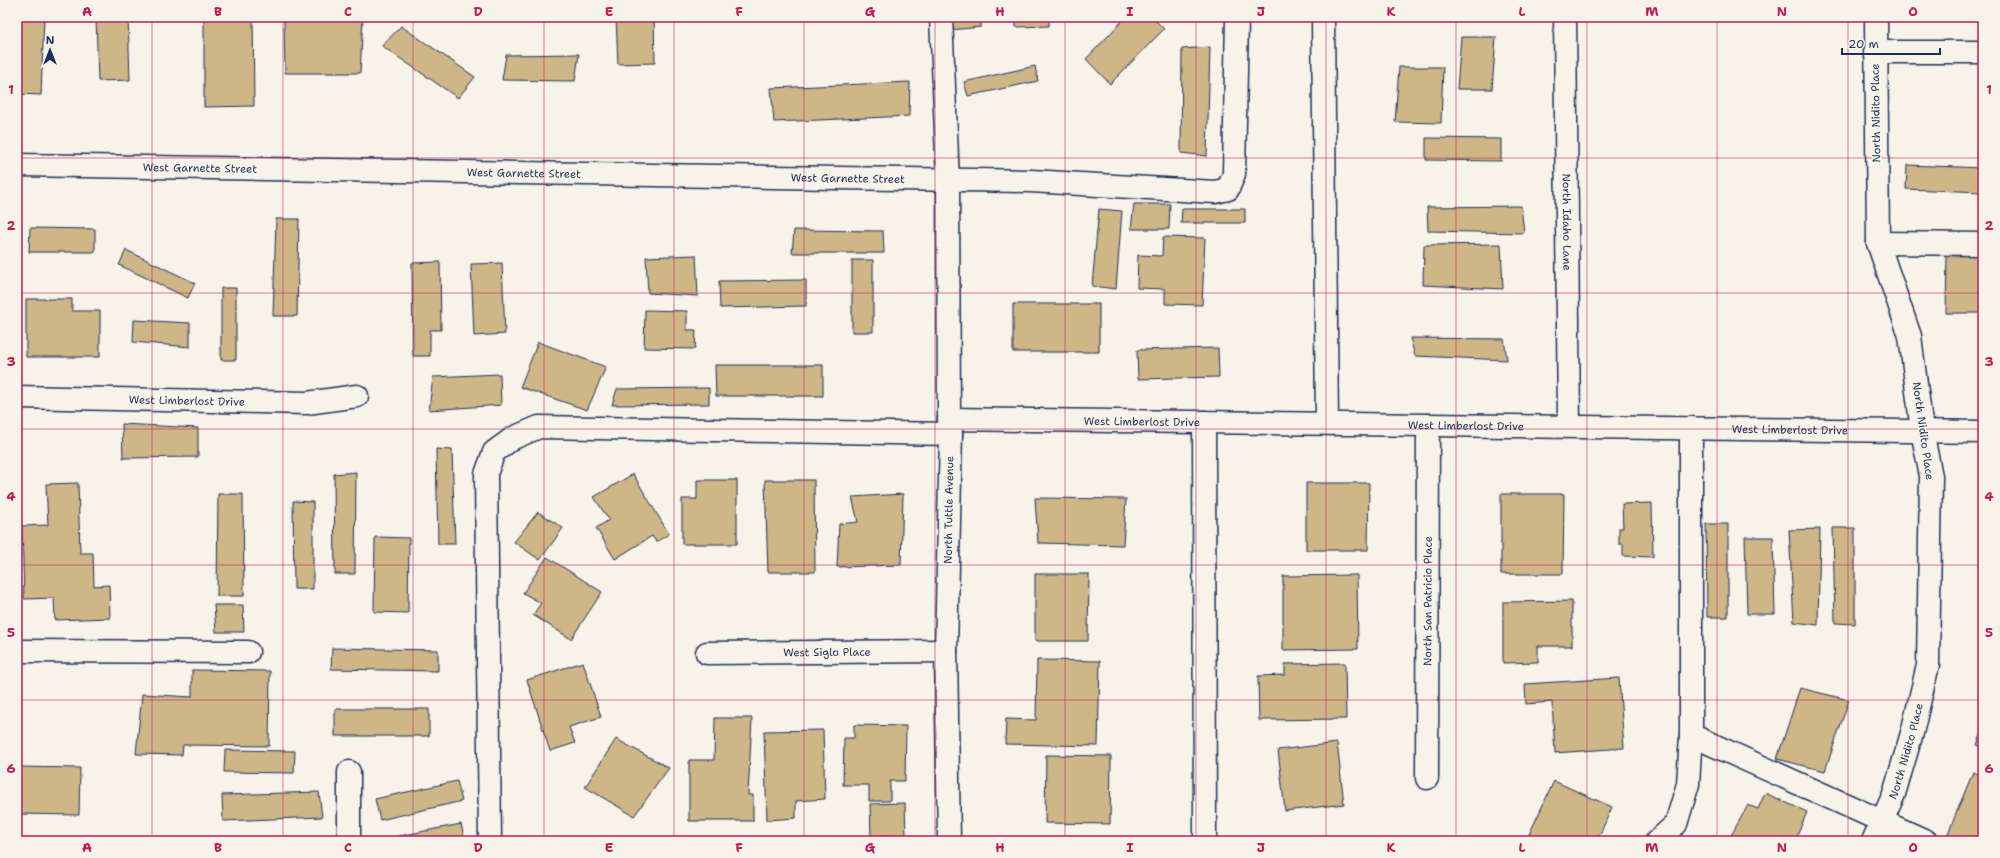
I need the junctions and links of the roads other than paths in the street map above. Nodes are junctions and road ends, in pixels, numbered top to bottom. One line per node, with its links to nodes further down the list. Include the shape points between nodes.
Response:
1 (941, 17): 9 (street, North Tuttle Avenue)
2 (1237, 17): 9 (street, West Garnette Street, via 1234,174 1228,189 1215,192 1031,181)
3 (1323, 17): 15 (street)
4 (1565, 17): 18 (street, North Idaho Lane)
5 (1876, 17): 6 (street, North Nidito Place)
6 (1875, 52): 7 (street); 10 (street, North Nidito Place)
7 (1983, 52)
8 (17, 165): 9 (street, West Garnette Street)
9 (948, 180): 17 (street, North Tuttle Avenue)
10 (1878, 243): 11 (street); 20 (street, North Nidito Place, via 1910,336)
11 (1983, 244)
12 (356, 396): 13 (street, West Limberlost Drive, via 307,403)
13 (17, 397)
14 (1204, 422): 15 (street, West Limberlost Drive); 17 (street, West Limberlost Drive); 33 (street)
15 (1327, 423): 16 (street, West Limberlost Drive)
16 (1428, 424): 18 (street, West Limberlost Drive); 28 (street, North San Patricio Place)
17 (950, 426): 23 (street, North Tuttle Avenue); 31 (street, West Limberlost Drive, via 539,427 513,438 494,452 486,474)
18 (1569, 426): 19 (street, West Limberlost Drive)
19 (1692, 428): 20 (street, West Limberlost Drive); 26 (street)
20 (1922, 431): 21 (street, West Limberlost Drive); 29 (street, North Nidito Place, via 1931,476 1928,665 1894,794)
21 (1983, 432)
22 (17, 651): 24 (street)
23 (946, 651): 25 (street, West Siglo Place); 32 (street, North Tuttle Avenue)
24 (248, 652)
25 (707, 653)
26 (1691, 735): 29 (street); 34 (street, via 1688,784 1676,824)
27 (349, 772): 30 (street)
28 (1427, 778)
29 (1877, 831): 35 (street)
30 (349, 841)
31 (490, 841)
32 (949, 841)
33 (1205, 841)
34 (1657, 841)
35 (1926, 841)

